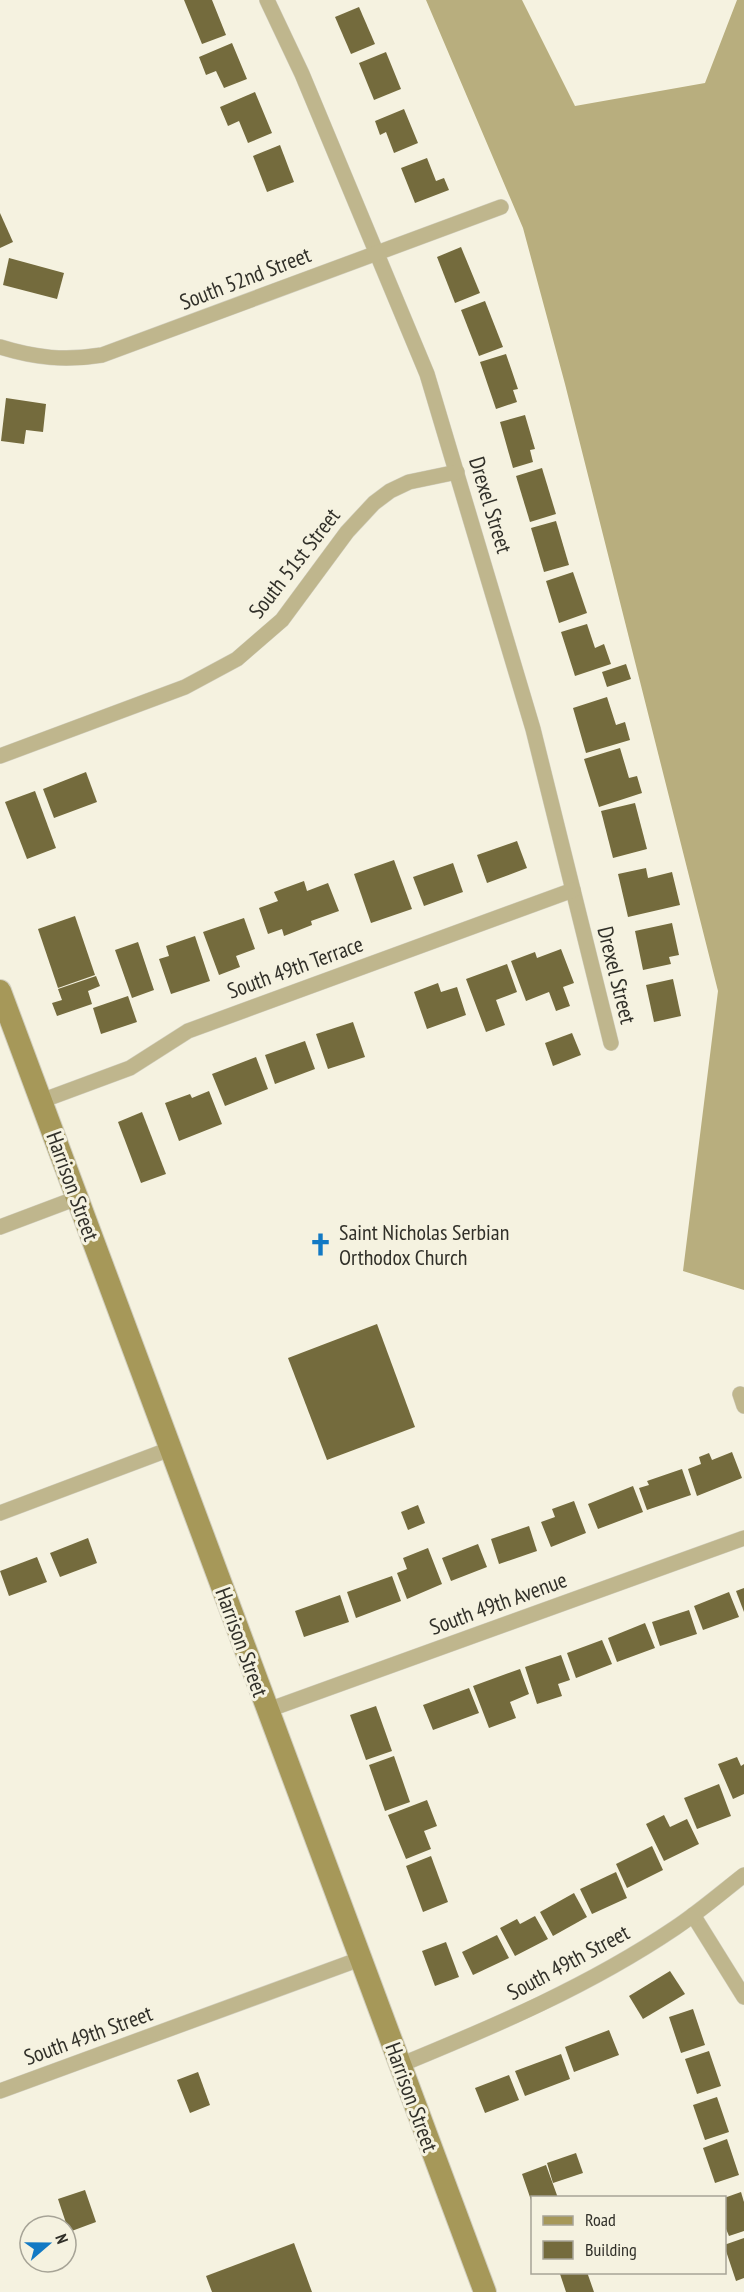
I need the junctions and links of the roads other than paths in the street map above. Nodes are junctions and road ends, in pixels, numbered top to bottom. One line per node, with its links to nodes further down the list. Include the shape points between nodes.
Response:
1 (267, 0): 3 (street, Drexel Street)
2 (501, 207): 3 (street, South 52nd Street)
3 (377, 253): 4 (street, South 52nd Street, via 102,354 50,359); 5 (street, Drexel Street, via 427,374)
4 (0, 347)
5 (457, 472): 6 (street, South 51st Street, via 409,482 374,503 347,532 282,620 237,659 185,687); 7 (street, Drexel Street, via 533,729)
6 (0, 756)
7 (573, 890): 9 (street, Drexel Street); 10 (street, South 49th Terrace, via 189,1030 130,1068)
8 (0, 991): 10 (main road, Harrison Street)
9 (611, 1043)
10 (41, 1101): 11 (main road, Harrison Street)
11 (77, 1198): 12 (street); 13 (main road, Harrison Street)
12 (0, 1227)
13 (170, 1449): 14 (street); 16 (main road, Harrison Street)
14 (0, 1513)
15 (744, 1539): 16 (street, South 49th Avenue)
16 (268, 1710): 19 (main road, Harrison Street)
17 (744, 1875): 18 (street, South 49th Street)
18 (693, 1915): 20 (street); 21 (street, South 49th Street, via 605,1971 534,2007)
19 (360, 1959): 21 (main road, Harrison Street); 22 (street, South 49th Street)
20 (744, 1996)
21 (400, 2065): 23 (main road, Harrison Street)
22 (0, 2091)
23 (485, 2292)

